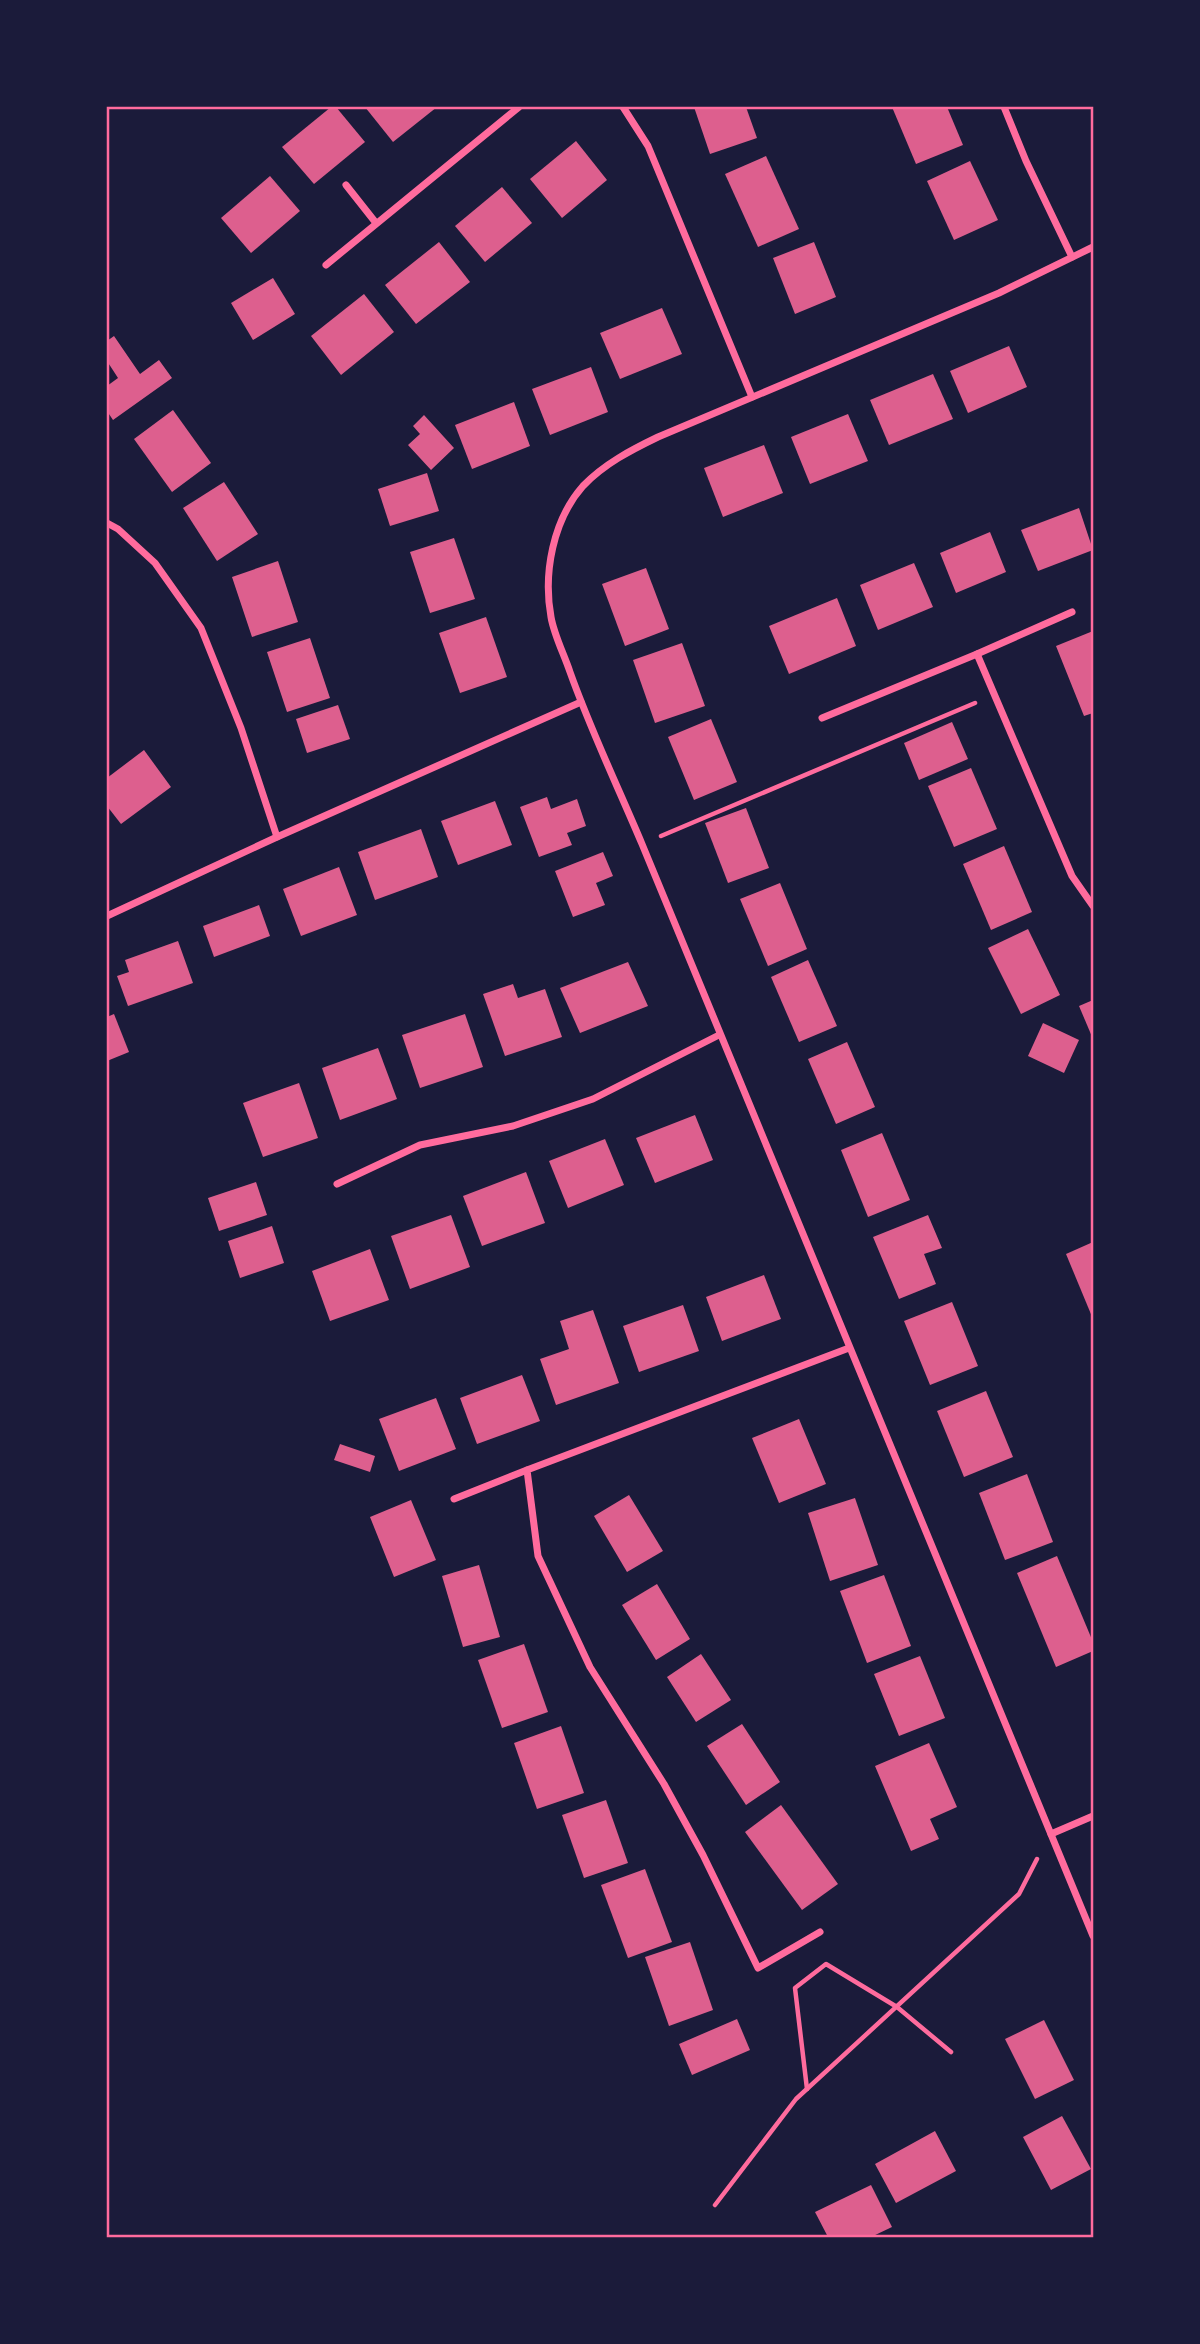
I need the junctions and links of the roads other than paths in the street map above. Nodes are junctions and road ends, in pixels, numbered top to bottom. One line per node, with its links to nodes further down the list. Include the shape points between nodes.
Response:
1 (519, 107): 5 (street)
2 (622, 107): 9 (street, via 648,146)
3 (1004, 107): 7 (street)
4 (346, 186): 5 (street)
5 (376, 223): 8 (street)
6 (1093, 247): 7 (street)
7 (1072, 257): 9 (street, via 999,293)
8 (326, 265)
9 (751, 397): 13 (street, via 619,457 571,503 559,526 548,584 551,619)
10 (107, 523): 15 (street, via 155,564 201,628)
11 (1072, 612): 12 (street)
12 (977, 654): 14 (street); 16 (street, via 1072,876)
13 (581, 702): 15 (street); 18 (street)
14 (822, 718)
15 (277, 837): 17 (street)
16 (1093, 906)
17 (107, 915)
18 (719, 1035): 19 (street, via 593,1098 513,1126 420,1145); 20 (street)
19 (337, 1184)
20 (849, 1348): 21 (street); 24 (street)
21 (527, 1470): 22 (street); 25 (street, via 543,1569 590,1667 703,1855 758,1968)
22 (454, 1499)
23 (1093, 1816): 24 (street)
24 (1051, 1834): 26 (street)
25 (820, 1932)
26 (1093, 1936)

